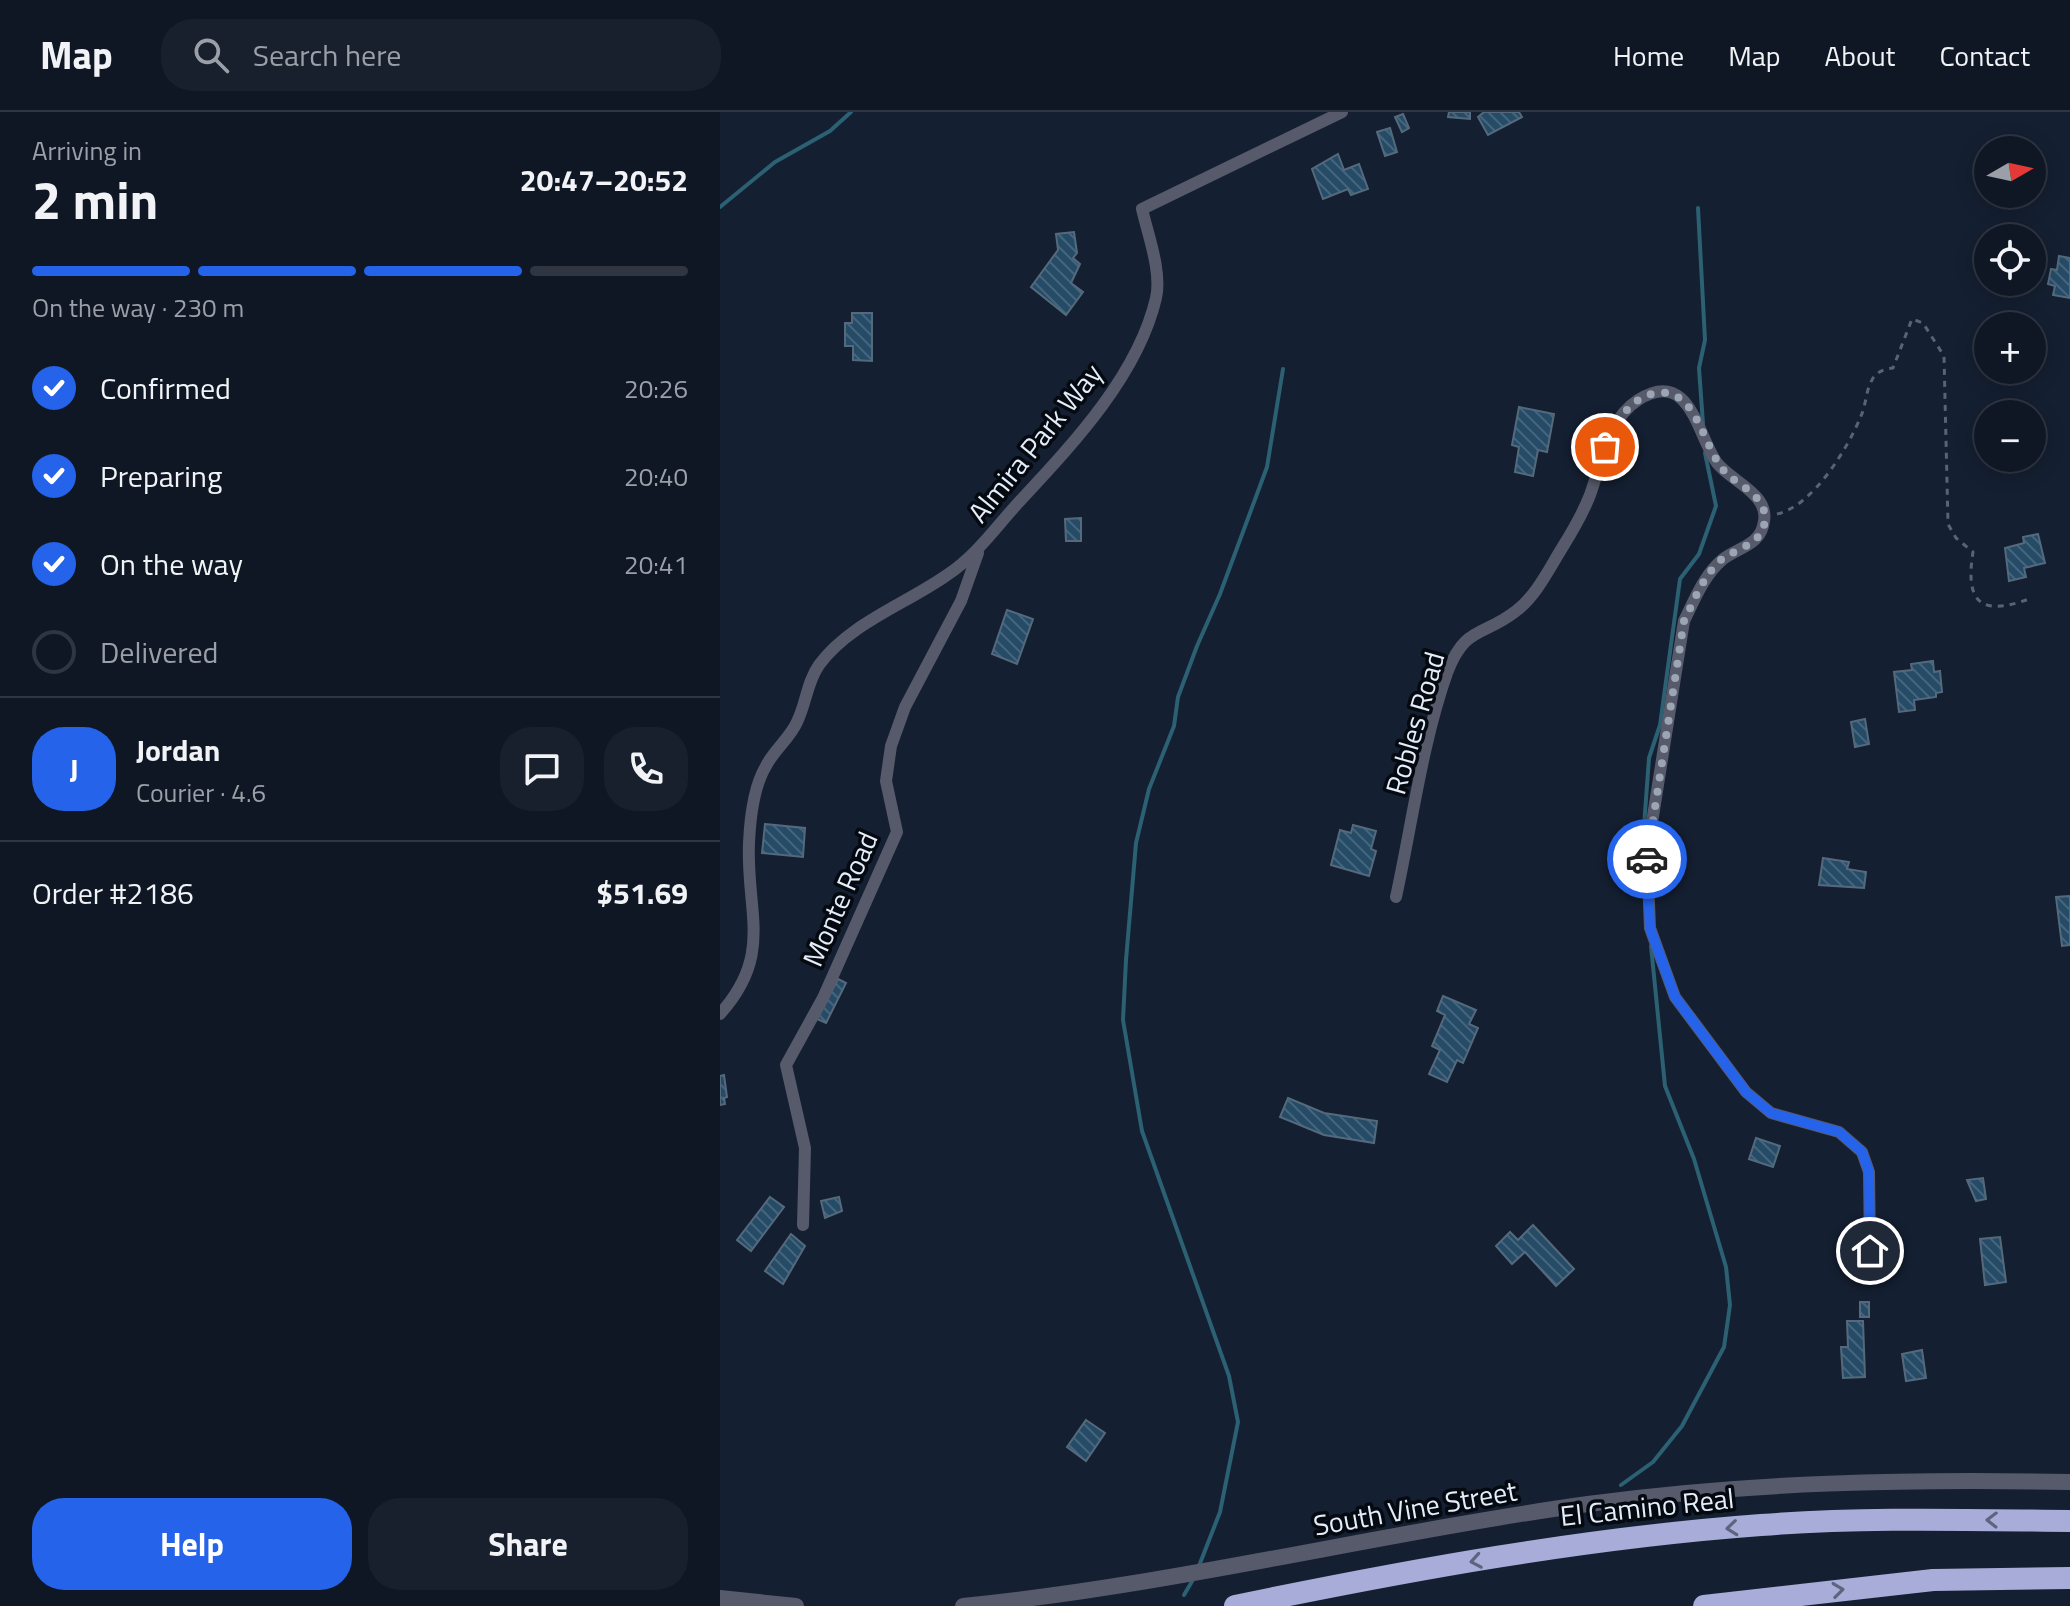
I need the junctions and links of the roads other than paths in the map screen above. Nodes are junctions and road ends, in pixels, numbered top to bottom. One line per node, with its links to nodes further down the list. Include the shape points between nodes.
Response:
1 (1342, 112): 2 (street, Almira Park Way, via 1142,209 1158,282 1148,322 1093,418)
2 (978, 552): 4 (street, via 885,611 819,665 797,723 765,767 757,794 749,842 755,945 747,977); 5 (street, Monte Road, via 961,601 905,707 891,746 886,781 897,832 823,998 786,1065 805,1148)
3 (1396, 897): 6 (street, Robles Road, via 1432,728 1458,650 1467,637 1515,612 1532,595 1589,496 1619,419 1635,401 1666,391 1677,394 1728,475 1760,501 1765,516 1752,544 1714,568 1684,621 1647,854 1650,928 1675,997 1746,1092 1771,1113 1839,1132 1862,1152 1869,1172)
4 (720, 1014)
5 (803, 1225)
6 (1870, 1251)
7 (2070, 1482): 14 (street, South Vine Street, via 1817,1481 1580,1506 1191,1575)
8 (2070, 1521): 15 (highway, El Camino Real, one-way to 15, via 1900,1519 1648,1536 1553,1547)
9 (2070, 1578): 10 (highway)
10 (1933, 1580): 11 (highway); 16 (highway, one-way to 10)
11 (2070, 1594)
12 (720, 1598): 13 (street)
13 (796, 1606)
14 (963, 1606)
15 (1235, 1606)
16 (1704, 1606)

